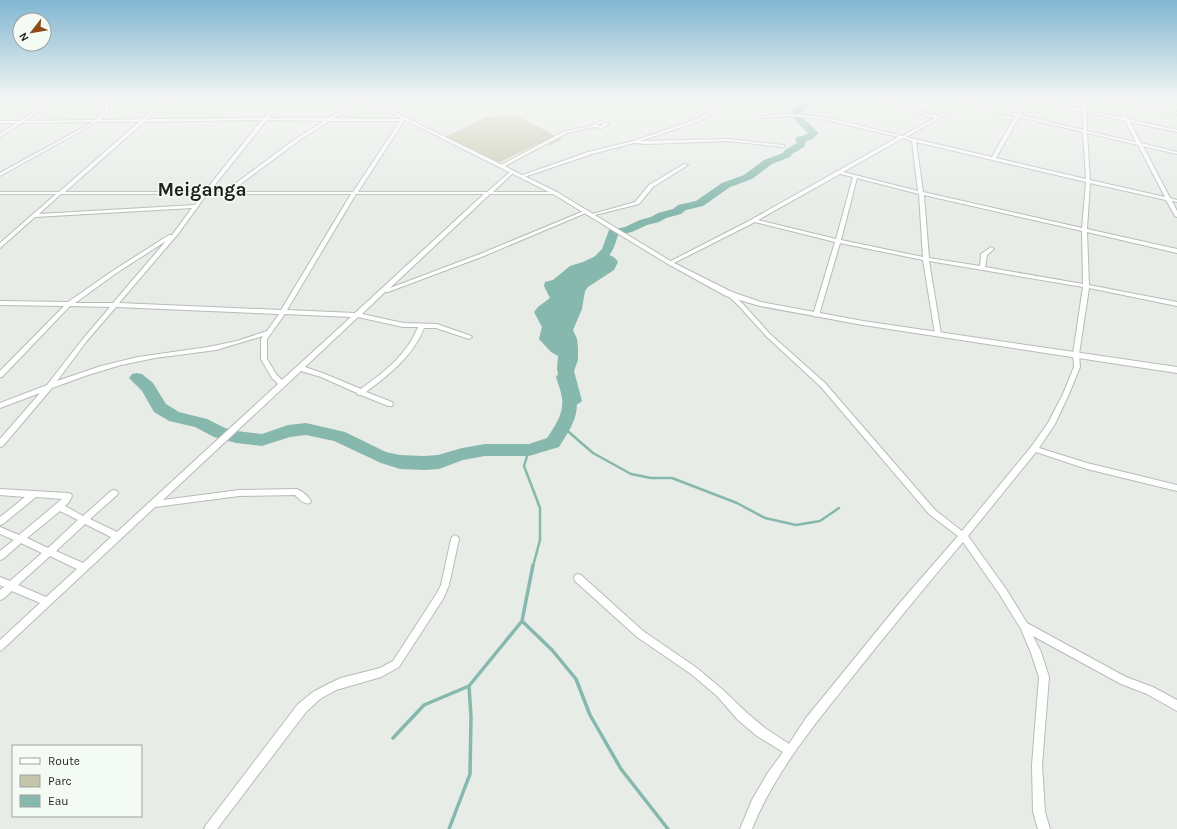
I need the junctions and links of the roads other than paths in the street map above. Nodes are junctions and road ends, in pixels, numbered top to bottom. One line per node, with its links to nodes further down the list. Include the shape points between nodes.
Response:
1 (66, 138): 25 (street)
2 (123, 138): 30 (street)
3 (250, 138): 33 (street)
4 (299, 138): 34 (street, via 260,170)
5 (392, 138): 35 (street)
6 (443, 138): 22 (street)
7 (555, 138): 22 (street)
8 (646, 138): 16 (street)
9 (900, 138): 24 (street)
10 (904, 138): 15 (street)
11 (1005, 138): 20 (street)
12 (1085, 138): 28 (street)
13 (1112, 138): 17 (street)
14 (1137, 138): 17 (street)
15 (914, 140): 20 (street); 32 (street)
16 (634, 142): 18 (street, via 728,140); 26 (street, via 590,153)
17 (1141, 145): 19 (street); 37 (street)
18 (783, 146)
19 (1177, 153)
20 (993, 159): 28 (street)
21 (686, 165): 40 (street, via 651,186 637,203)
22 (501, 166): 23 (street)
23 (512, 171): 26 (street); 36 (street)
24 (839, 172): 27 (street); 43 (street)
25 (0, 175)
26 (522, 176): 31 (street)
27 (856, 176): 32 (street); 46 (street)
28 (1088, 181): 37 (street); 44 (street)
29 (0, 193): 30 (street)
30 (59, 193): 33 (street); 41 (street)
31 (556, 193): 36 (street); 40 (street)
32 (921, 193): 44 (street); 50 (street)
33 (205, 194): 34 (street); 39 (street)
34 (225, 194): 35 (street)
35 (354, 194): 36 (street); 60 (street)
36 (486, 194): 54 (street)
37 (1167, 199): 38 (street); 42 (street)
38 (1177, 201)
39 (196, 206): 41 (street); 45 (street)
40 (589, 213): 51 (street); 54 (street)
41 (34, 216): 47 (street)
42 (1177, 216)
43 (756, 221): 46 (street); 51 (street)
44 (1084, 230): 49 (street); 53 (street)
45 (176, 233): 58 (street); 59 (street)
46 (838, 241): 50 (street); 62 (street)
47 (0, 246)
48 (991, 249): 52 (street, via 984,254)
49 (1177, 251)
50 (926, 259): 52 (street); 65 (street)
51 (670, 263): 55 (street)
52 (982, 268): 53 (street)
53 (1086, 286): 57 (street); 67 (street)
54 (382, 292): 61 (street)
55 (729, 294): 62 (street, via 760,304); 88 (street, via 834,397 932,512)
56 (0, 303): 58 (street)
57 (1177, 304)
58 (68, 305): 59 (street); 70 (street)
59 (115, 305): 60 (street); 72 (street)
60 (284, 312): 61 (street); 64 (street)
61 (357, 315): 63 (street, via 403,326); 68 (street)
62 (816, 315): 65 (street)
63 (422, 326): 66 (street, via 445,328); 73 (street, via 417,339 400,361)
64 (269, 332): 71 (street, via 264,338 264,359 274,376); 72 (street, via 228,345 157,355 113,365)
65 (938, 334): 67 (street)
66 (469, 337)
67 (1076, 354): 69 (street); 77 (street, via 1077,367 1066,394 1051,424)
68 (300, 368): 71 (street); 73 (street)
69 (1177, 370)
70 (0, 375)
71 (283, 384): 83 (street)
72 (49, 386): 75 (street); 76 (street)
73 (360, 393): 74 (street)
74 (390, 404)
75 (0, 406)
76 (0, 444)
77 (1034, 449): 78 (street, via 1087,466); 88 (street)
78 (1177, 488)
79 (0, 492): 81 (street)
80 (114, 493): 85 (street)
81 (34, 494): 84 (street, via 68,496); 86 (street)
82 (307, 501): 83 (street, via 297,492 212,496)
83 (154, 504): 89 (street)
84 (59, 507): 85 (street); 90 (street)
85 (86, 520): 89 (street); 92 (street)
86 (0, 522)
87 (0, 530): 90 (street)
88 (963, 536): 100 (street); 103 (street, via 901,608)
89 (118, 537): 94 (street)
90 (21, 539): 92 (street); 93 (street)
91 (455, 539): 104 (street, via 445,585 440,596 396,664 388,670 333,686 302,708)
92 (49, 553): 94 (street); 97 (street)
93 (0, 556)
94 (85, 568): 99 (street)
95 (578, 578): 103 (street, via 640,634 694,671 761,732)
96 (0, 582): 97 (street)
97 (12, 586): 98 (street); 99 (street)
98 (0, 596)
99 (48, 602): 101 (street)
100 (1024, 626): 102 (street, via 1124,681 1150,690); 106 (street, via 1044,677 1037,765 1039,812)
101 (0, 646)
102 (1177, 706)
103 (790, 750): 105 (street, via 756,804)
104 (210, 829)
105 (746, 829)
106 (1044, 829)

